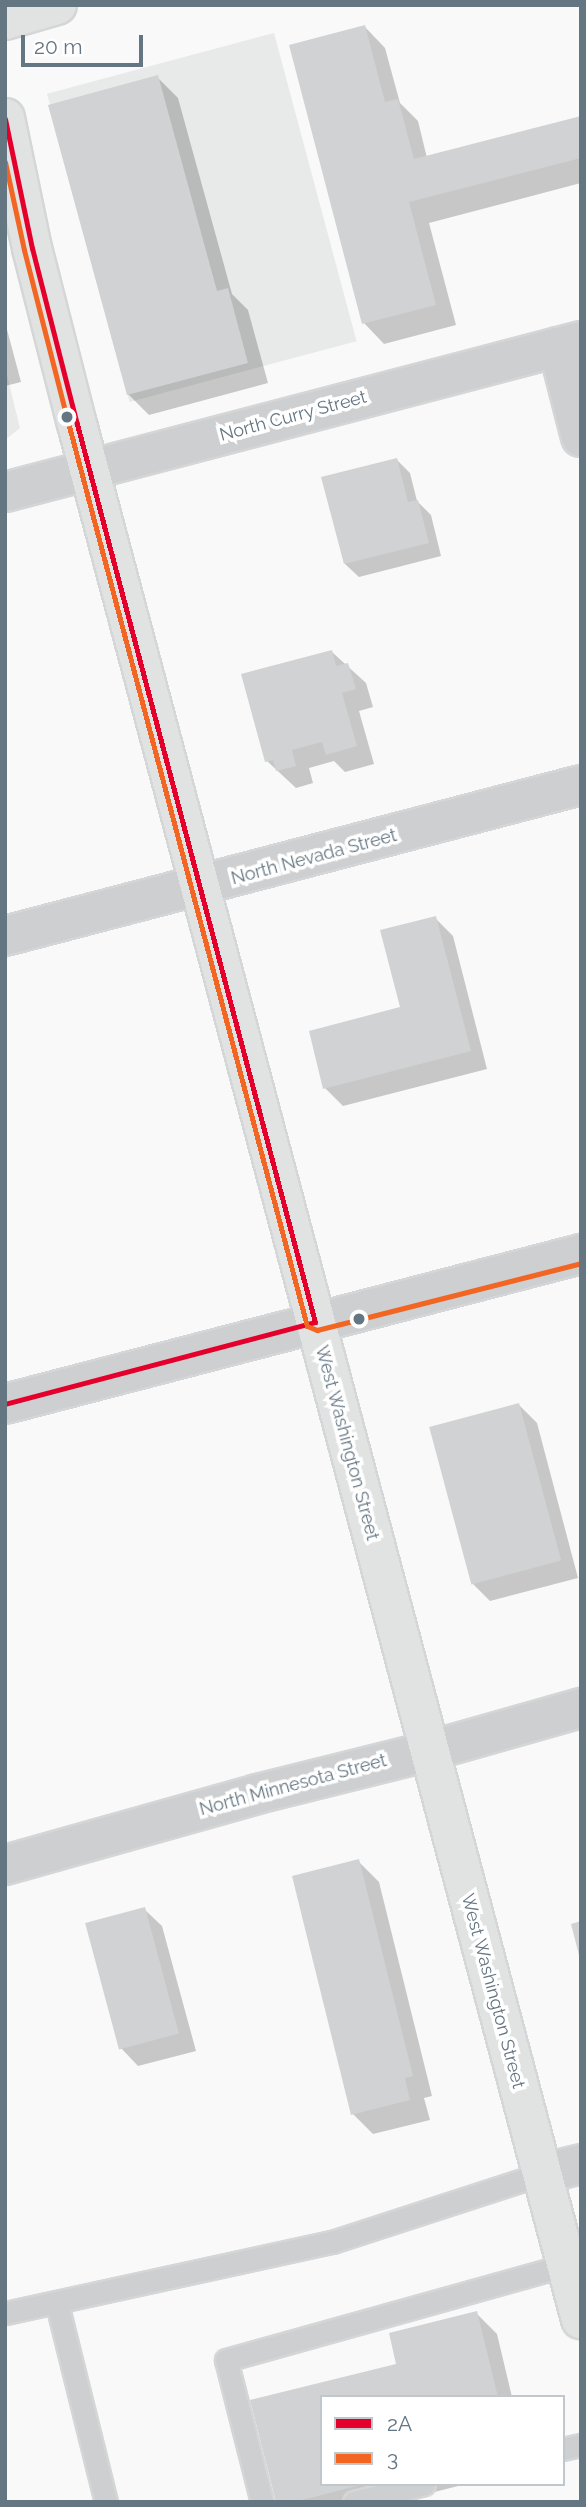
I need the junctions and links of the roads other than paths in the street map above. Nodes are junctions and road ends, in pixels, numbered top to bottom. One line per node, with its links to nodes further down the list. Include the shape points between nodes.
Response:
1 (57, 5): 2 (street)
2 (5, 20)
3 (5, 118): 6 (street, West Washington Street, via 32,248)
4 (569, 344): 5 (street); 6 (street, North Curry Street)
5 (581, 438)
6 (89, 470): 7 (street, North Curry Street); 9 (street, West Washington Street)
7 (5, 492)
8 (581, 785): 9 (street, North Nevada Street)
9 (198, 888): 10 (street, North Nevada Street); 12 (street, West Washington Street)
10 (5, 936)
11 (581, 1254): 12 (street)
12 (315, 1322): 13 (street); 15 (street, West Washington Street)
13 (5, 1404)
14 (581, 1708): 15 (street, North Minnesota Street)
15 (429, 1751): 16 (street, North Minnesota Street); 18 (street, West Washington Street)
16 (5, 1865)
17 (581, 2164): 18 (street)
18 (541, 2174): 19 (street, West Washington Street); 20 (lane, via 332,2242)
19 (566, 2265): 22 (street, West Washington Street); 25 (lane, via 226,2360)
20 (57, 2304): 21 (lane); 24 (lane)
21 (5, 2314)
22 (581, 2319)
23 (416, 2486): 26 (lane)
24 (106, 2502)
25 (262, 2502)
26 (354, 2502)

